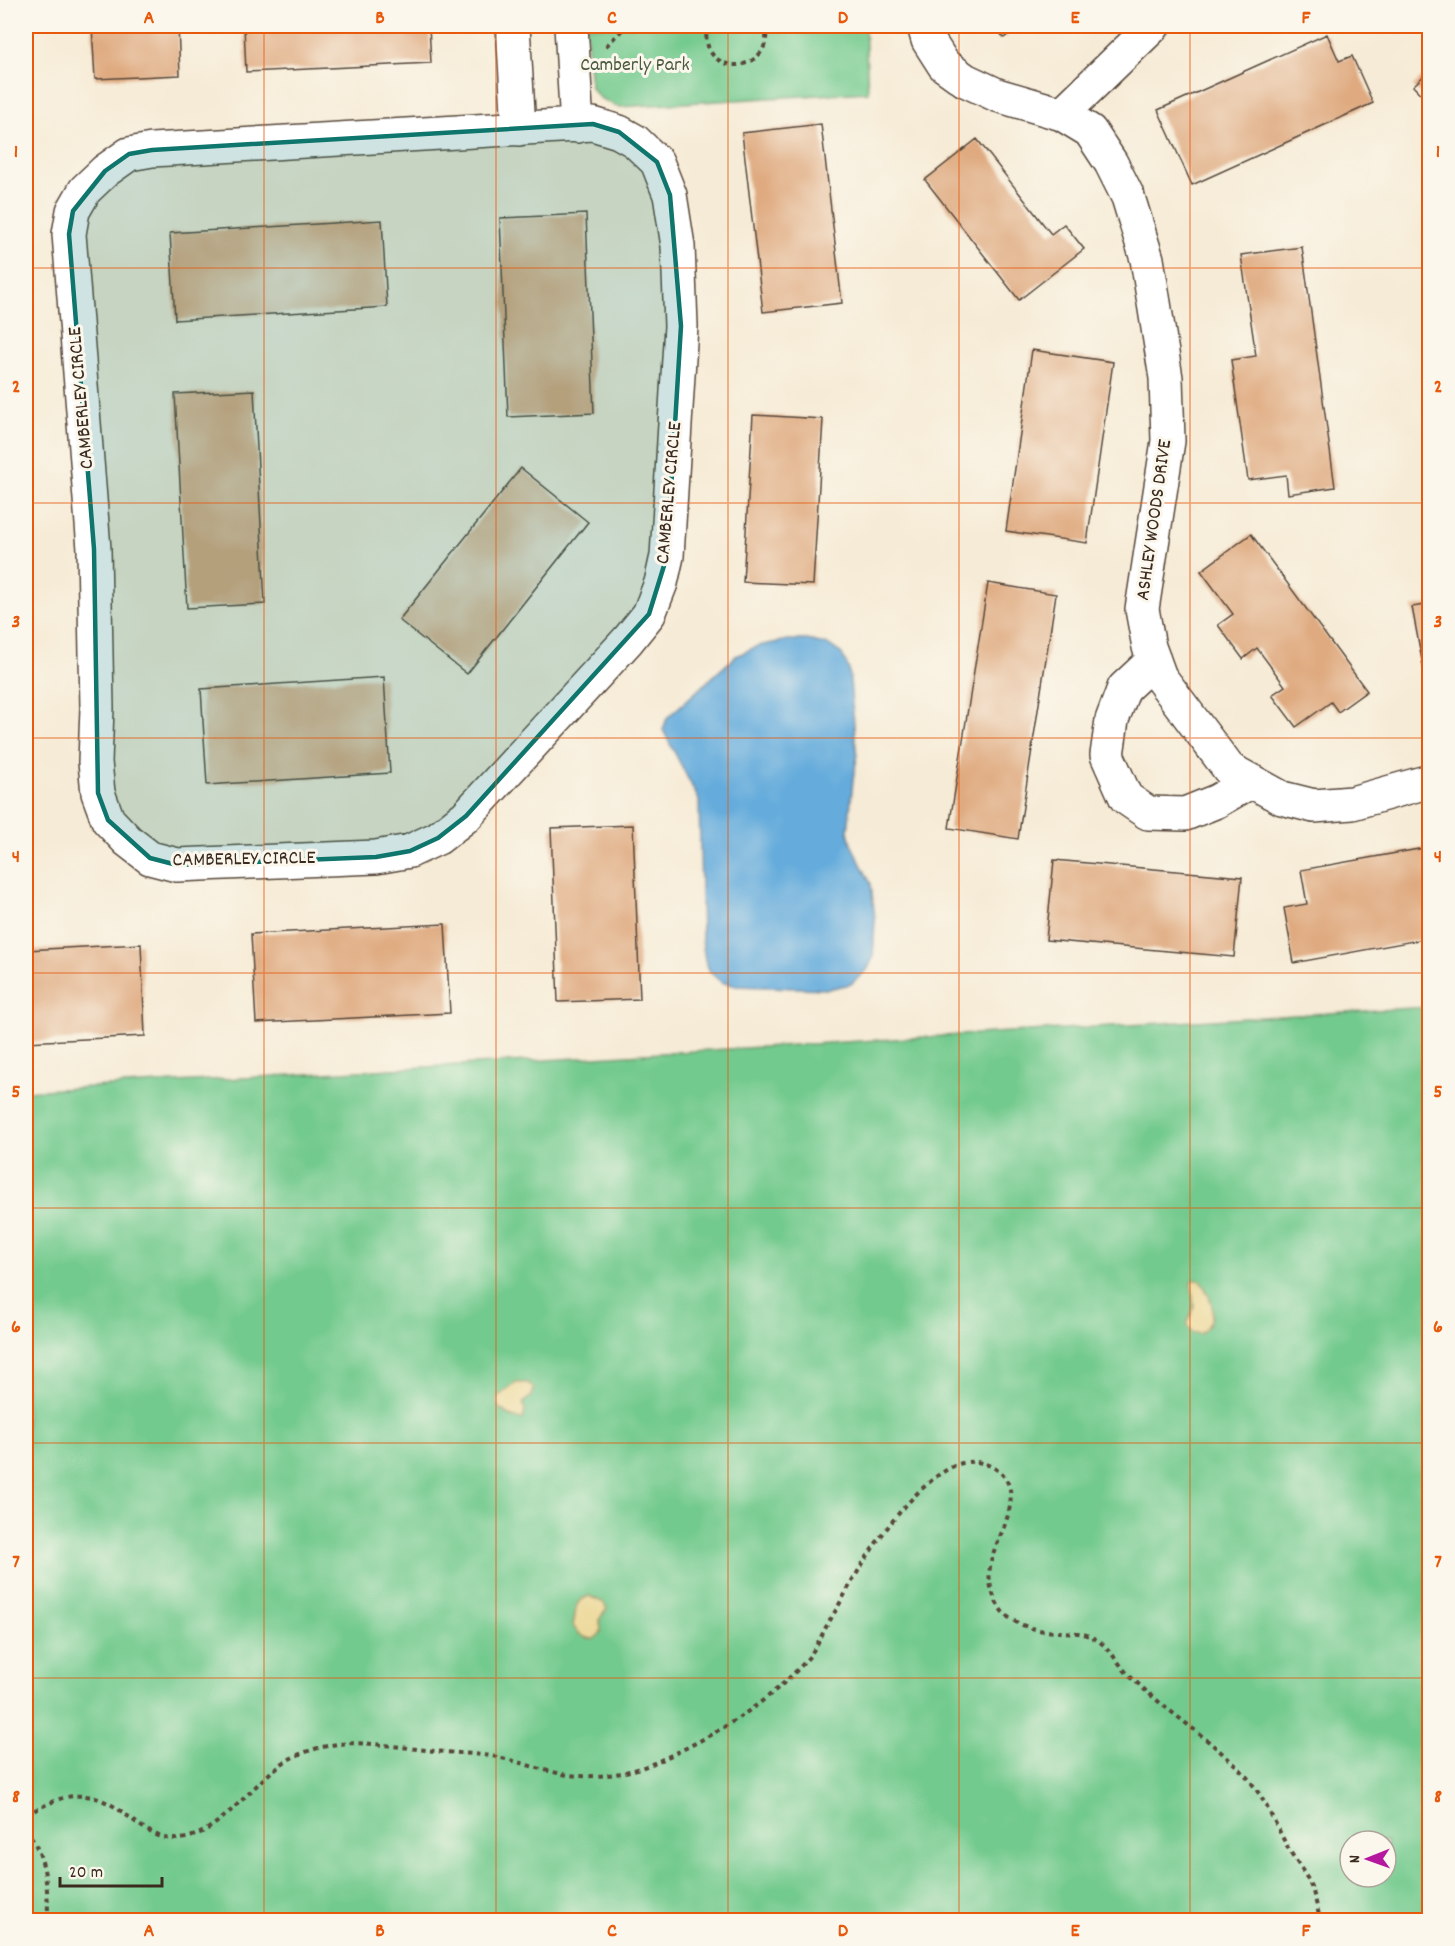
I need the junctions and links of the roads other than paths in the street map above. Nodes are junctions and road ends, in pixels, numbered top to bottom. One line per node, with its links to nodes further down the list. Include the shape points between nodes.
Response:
1 (513, 26): 7 (street)
2 (571, 26): 6 (street)
3 (924, 26): 5 (street, ASHLEY WOODS DRIVE, via 944,65 965,80 997,95)
4 (1153, 26): 5 (street)
5 (1062, 114): 8 (street, ASHLEY WOODS DRIVE, via 1090,131 1128,197 1147,259 1156,309 1166,378 1168,441 1142,609)
6 (577, 126): 7 (street, CAMBERLEY CIRCLE); 7 (street, CAMBERLEY CIRCLE, via 593,124 619,132 657,162 670,195 678,246 681,326 667,556 649,614 466,816 438,838 410,851 376,857 177,865 150,858 108,820 98,793 94,549 69,234 73,211 85,190 129,154)
7 (519, 129)
8 (1154, 660): 10 (street, ASHLEY WOODS DRIVE, via 1160,677 1229,770); 10 (street, via 1124,688 1112,720 1107,755 1126,798 1148,813 1185,814)
9 (1430, 781): 10 (street, ASHLEY WOODS DRIVE, via 1352,803 1314,806 1282,798)
10 (1250, 782)

